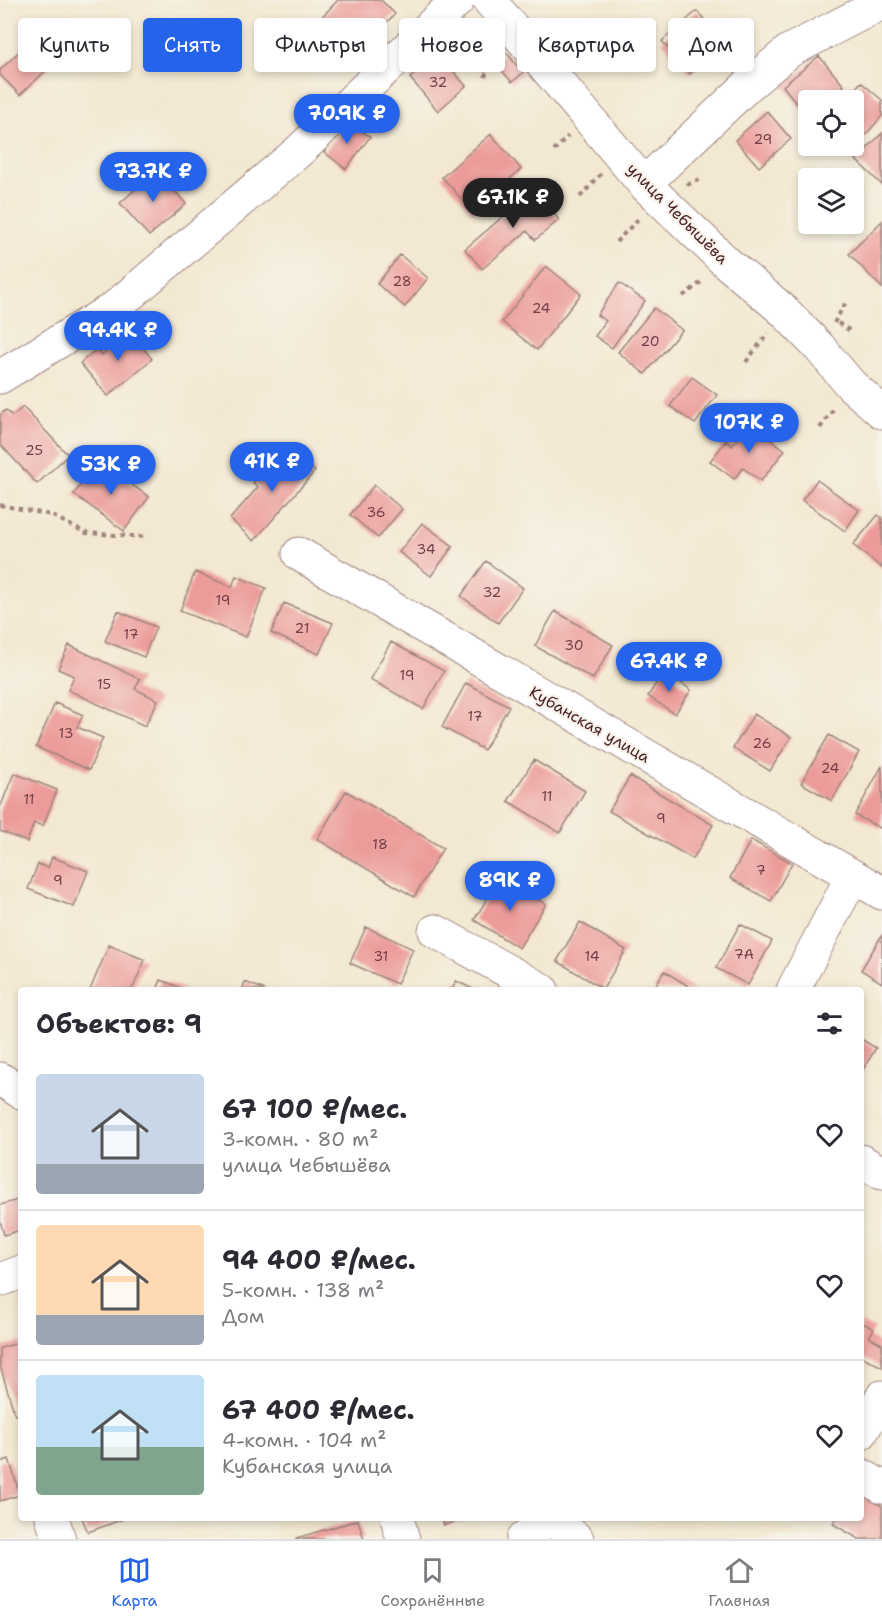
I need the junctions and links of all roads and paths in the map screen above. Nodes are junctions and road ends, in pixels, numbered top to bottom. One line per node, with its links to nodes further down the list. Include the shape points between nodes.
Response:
1 (458, 0): 7 (street, via 298,151 114,308)
2 (489, 0): 4 (street, улица Чебышёва)
3 (882, 3): 4 (street, via 789,51)
4 (644, 184): 8 (street, улица Чебышёва, via 784,311 851,385)
5 (835, 321): 6 (path)
6 (852, 332)
7 (0, 377)
8 (882, 412)
9 (0, 504): 10 (path, via 51,515 86,533)
10 (147, 537)
11 (299, 554): 12 (street, Кубанская улица)
12 (852, 877): 13 (street, Кубанская улица); 16 (street)
13 (882, 893)
14 (435, 932): 15 (street)
15 (536, 987)
16 (795, 987)
17 (0, 1079): 18 (street)
18 (18, 1090)
19 (864, 1163): 20 (street)
20 (882, 1173)
21 (18, 1273): 22 (street)
22 (0, 1280)
23 (882, 1397): 24 (street)
24 (864, 1428)
25 (864, 1477): 26 (street)
26 (882, 1487)
27 (53, 1521): 31 (street)
28 (398, 1521): 32 (street)
29 (546, 1521): 33 (street)
30 (554, 1521): 34 (street)
31 (59, 1539)
32 (403, 1539)
33 (523, 1539)
34 (577, 1539)

